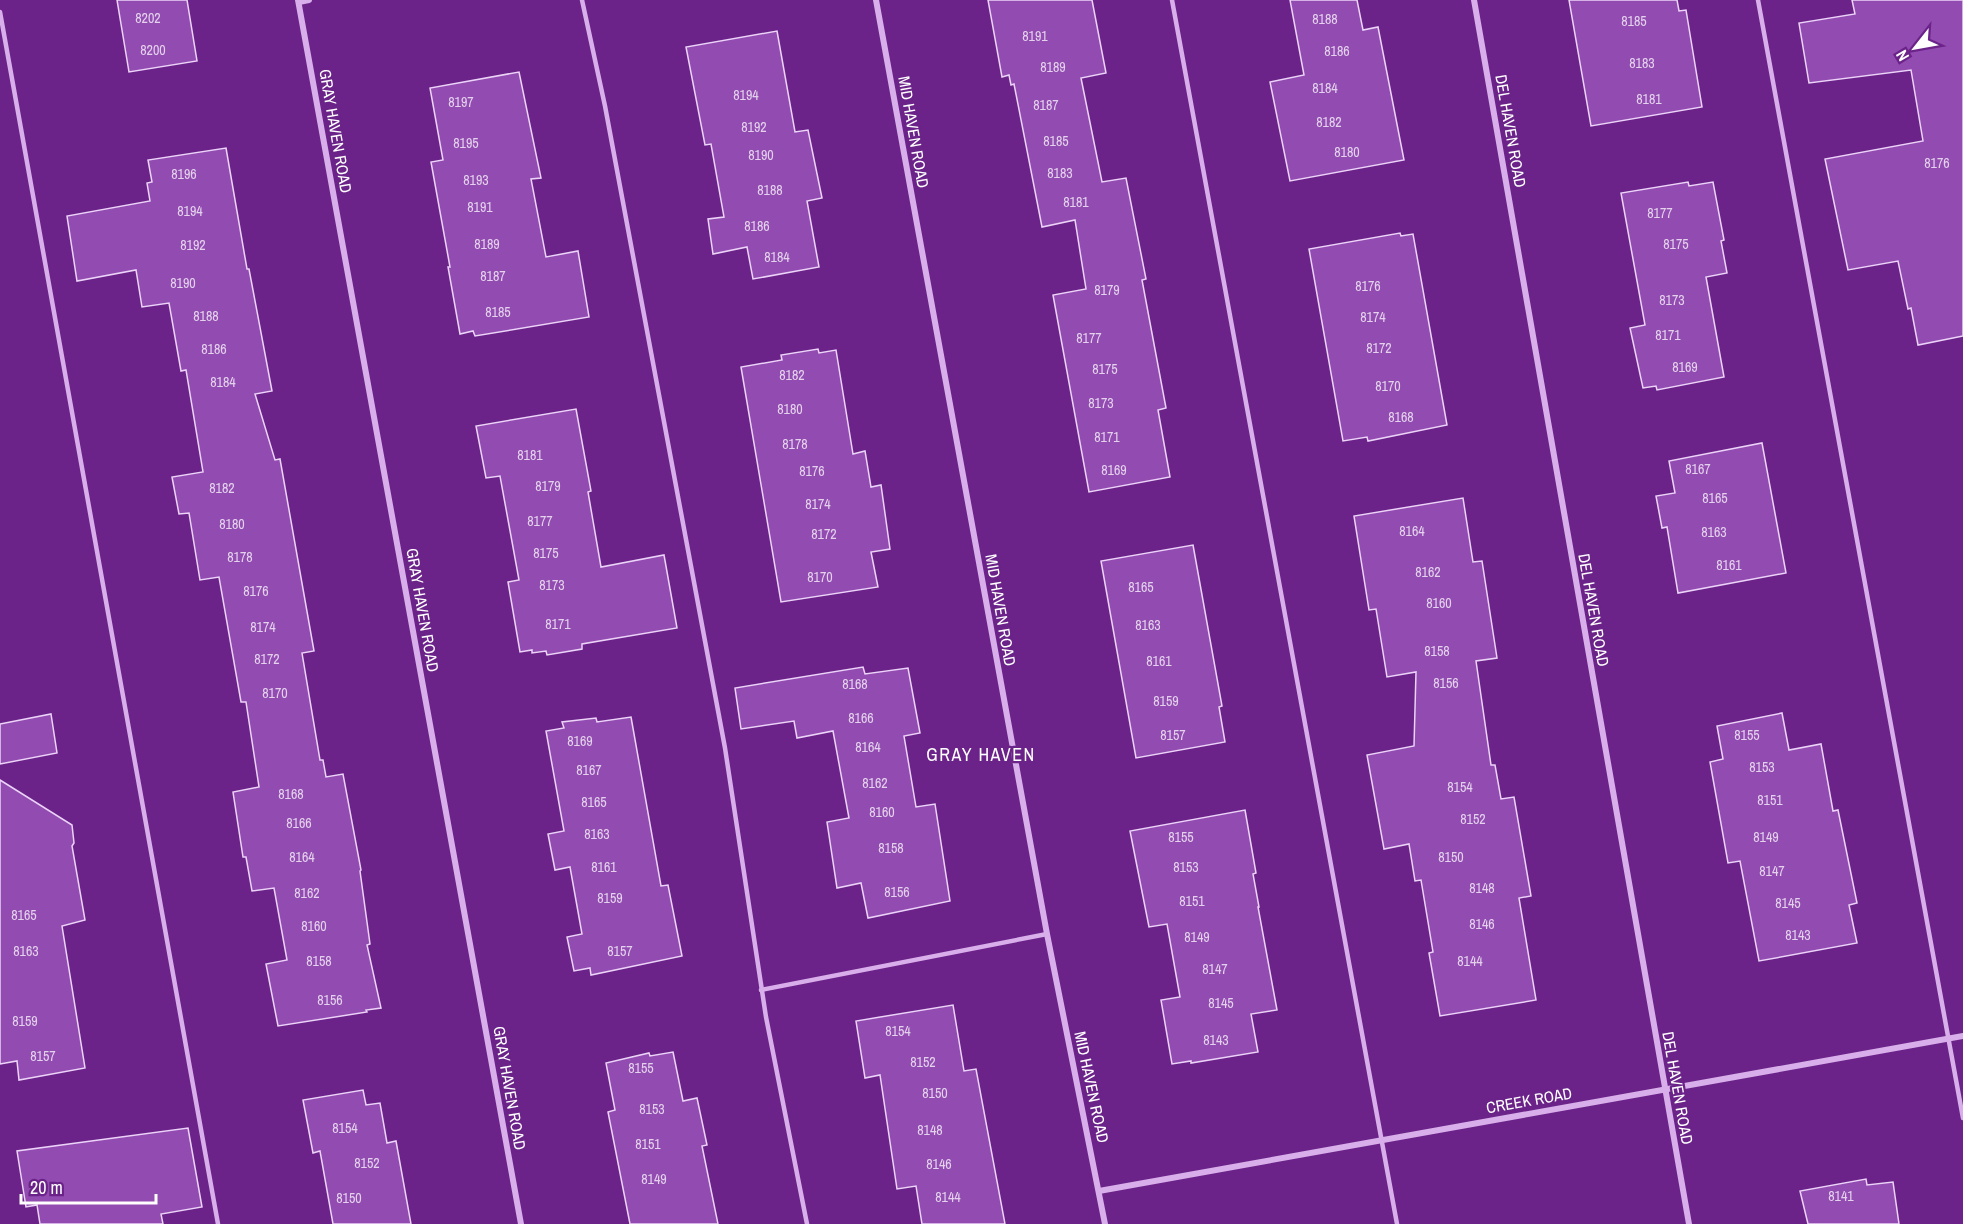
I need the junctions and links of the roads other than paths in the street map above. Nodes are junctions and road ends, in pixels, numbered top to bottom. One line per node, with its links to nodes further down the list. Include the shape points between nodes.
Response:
1 (309, 0): 7 (street)
2 (582, 0): 10 (lane, via 724,747)
3 (876, 0): 9 (street, MID HAVEN ROAD)
4 (1172, 0): 15 (lane)
5 (1474, 0): 13 (street, DEL HAVEN ROAD)
6 (1758, 0): 12 (lane)
7 (298, 1): 18 (street, GRAY HAVEN ROAD)
8 (0, 12): 17 (lane)
9 (1047, 934): 10 (lane); 16 (street, MID HAVEN ROAD)
10 (761, 990): 19 (lane)
11 (1963, 1036): 12 (street, CREEK ROAD)
12 (1949, 1038): 13 (street, CREEK ROAD); 14 (lane)
13 (1665, 1090): 15 (street, CREEK ROAD); 22 (street, DEL HAVEN ROAD)
14 (1963, 1118)
15 (1382, 1140): 16 (street, CREEK ROAD); 21 (lane)
16 (1099, 1191): 20 (street, MID HAVEN ROAD)
17 (218, 1224)
18 (521, 1224)
19 (807, 1224)
20 (1106, 1224)
21 (1397, 1224)
22 (1689, 1224)

